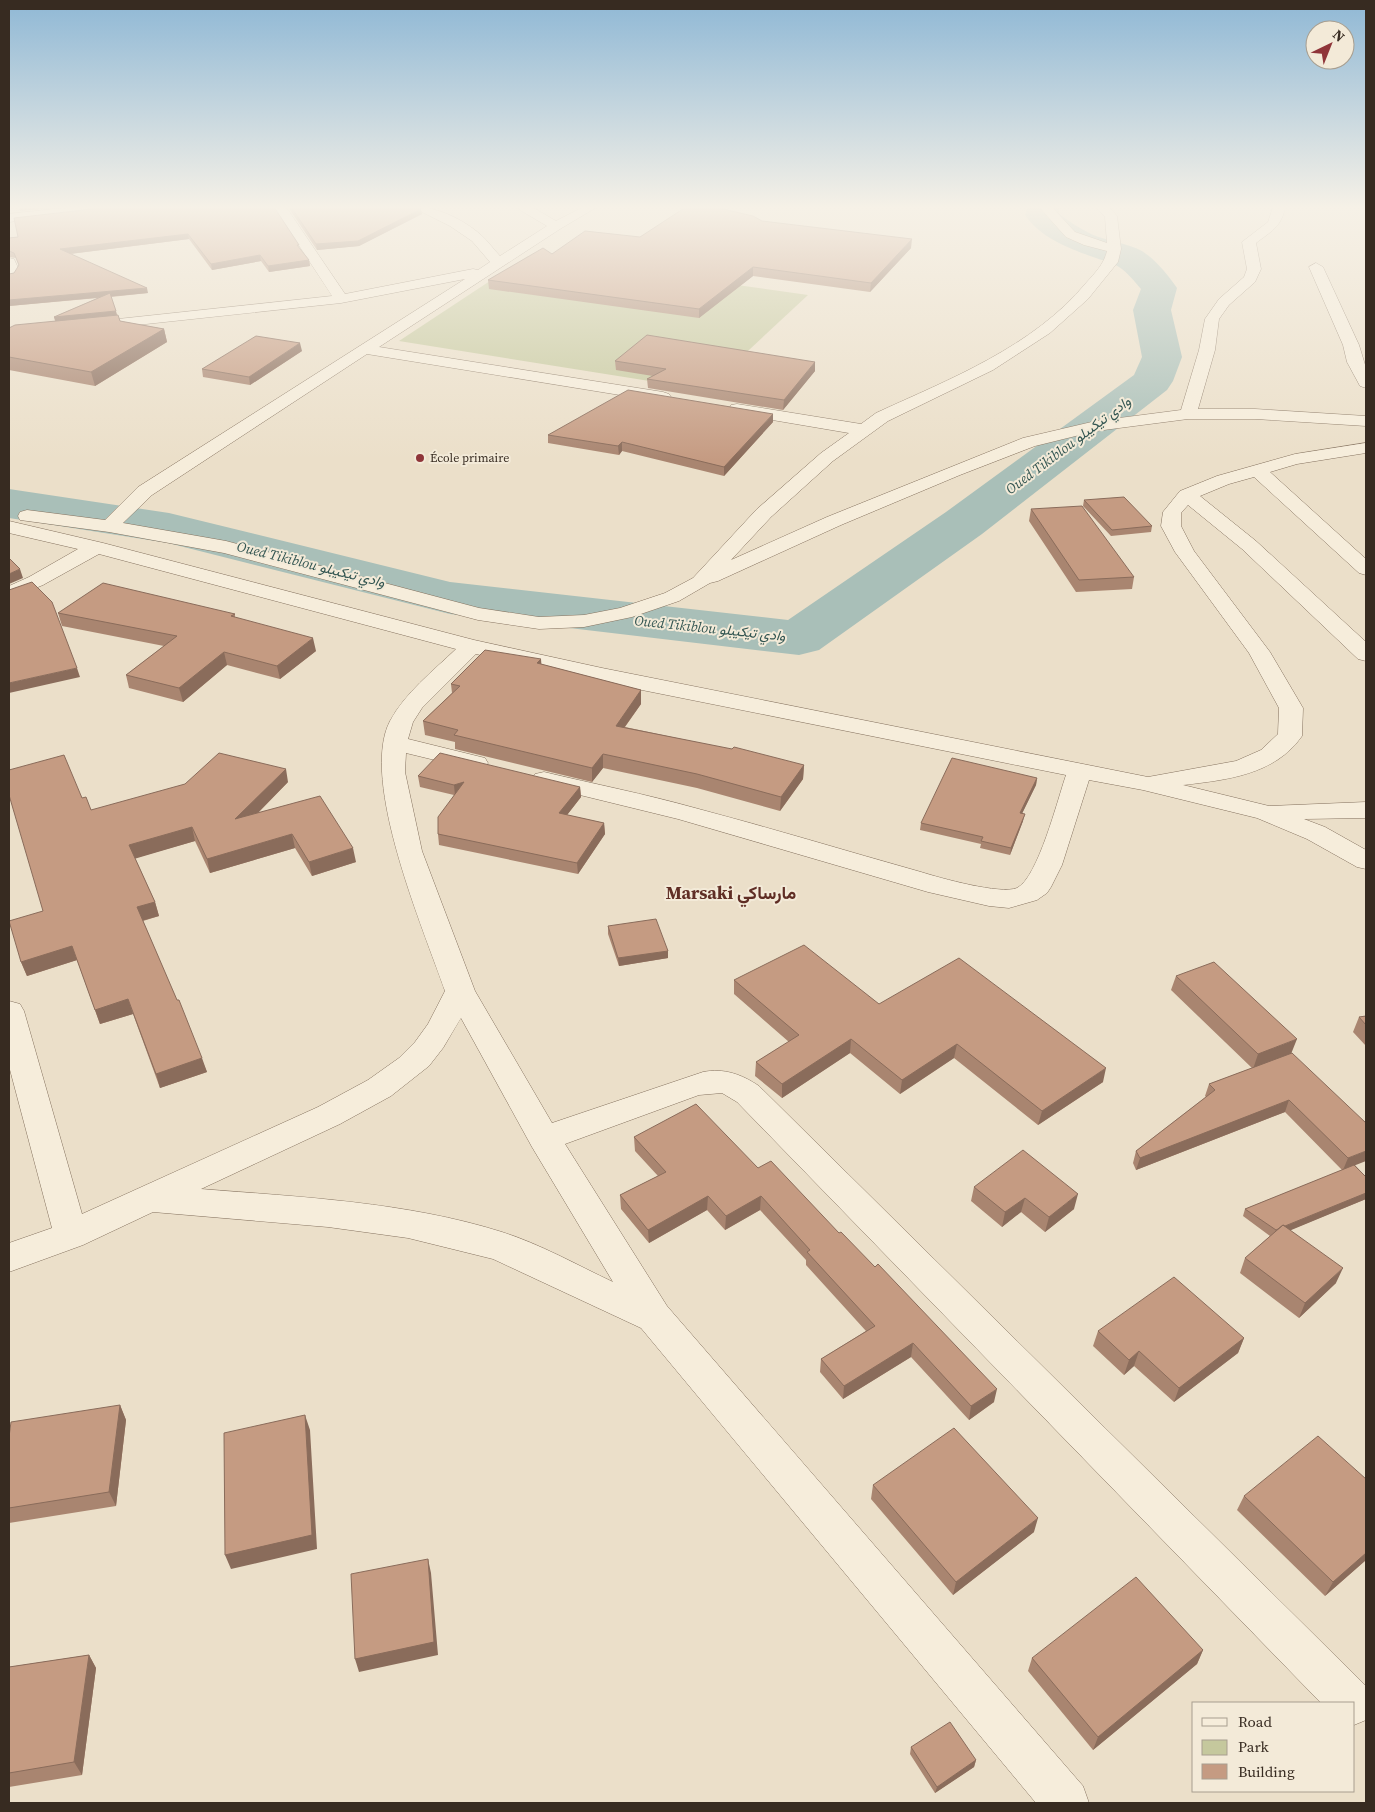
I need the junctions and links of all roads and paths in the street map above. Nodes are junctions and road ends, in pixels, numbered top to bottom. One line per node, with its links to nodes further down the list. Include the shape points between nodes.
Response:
1 (336, 292): 7 (street)
2 (377, 292): 7 (street)
3 (455, 292): 9 (street)
4 (1087, 292): 15 (street, via 1045,330 987,367 882,417)
5 (1236, 292): 13 (street, via 1212,319 1207,350)
6 (1327, 292): 10 (street)
7 (341, 299): 8 (street)
8 (77, 328)
9 (363, 349): 11 (street); 20 (street, via 145,491)
10 (1366, 383)
11 (678, 400)
12 (717, 406): 15 (street)
13 (1188, 414): 14 (street, via 1255,414); 24 (street, via 1096,426 1029,442 834,521)
14 (1366, 421)
15 (864, 430): 24 (street, via 827,457 764,513)
16 (1366, 448): 17 (street, via 1295,459)
17 (1257, 470): 18 (street); 23 (street)
18 (1187, 495): 27 (street, via 1248,545); 30 (street, via 1172,512 1170,526 1185,552 1259,652 1291,708 1290,736 1270,755 1246,766)
19 (9, 513): 20 (street)
20 (109, 526): 24 (street, via 226,547 478,614 539,624 584,621 625,613 672,597)
21 (9, 527): 22 (street)
22 (96, 547): 25 (street); 26 (street)
23 (1366, 569)
24 (700, 582)
25 (9, 593)
26 (471, 646): 28 (street, via 414,703 401,722); 29 (street)
27 (1366, 654)
28 (395, 743): 29 (street, via 686,814 928,883 989,897 1009,898 1027,894 1036,887 1045,872); 34 (street, via 393,772 409,851)
29 (1080, 770): 30 (street)
30 (1143, 783): 32 (street)
31 (1366, 810): 32 (street)
32 (1266, 812): 33 (street, via 1316,833)
33 (1366, 861)
34 (460, 991): 36 (street); 37 (street, via 430,1045 411,1066 390,1081 359,1099)
35 (9, 1011): 38 (street)
36 (544, 1138): 40 (street); 41 (street, via 716,1080 735,1085 748,1094)
37 (150, 1198): 38 (street); 40 (street, via 328,1213 408,1224 500,1246)
38 (71, 1235): 39 (street)
39 (9, 1258)
40 (654, 1316): 44 (street)
41 (1351, 1702)
42 (1355, 1706): 43 (street)
43 (1366, 1718)
44 (1066, 1803)

